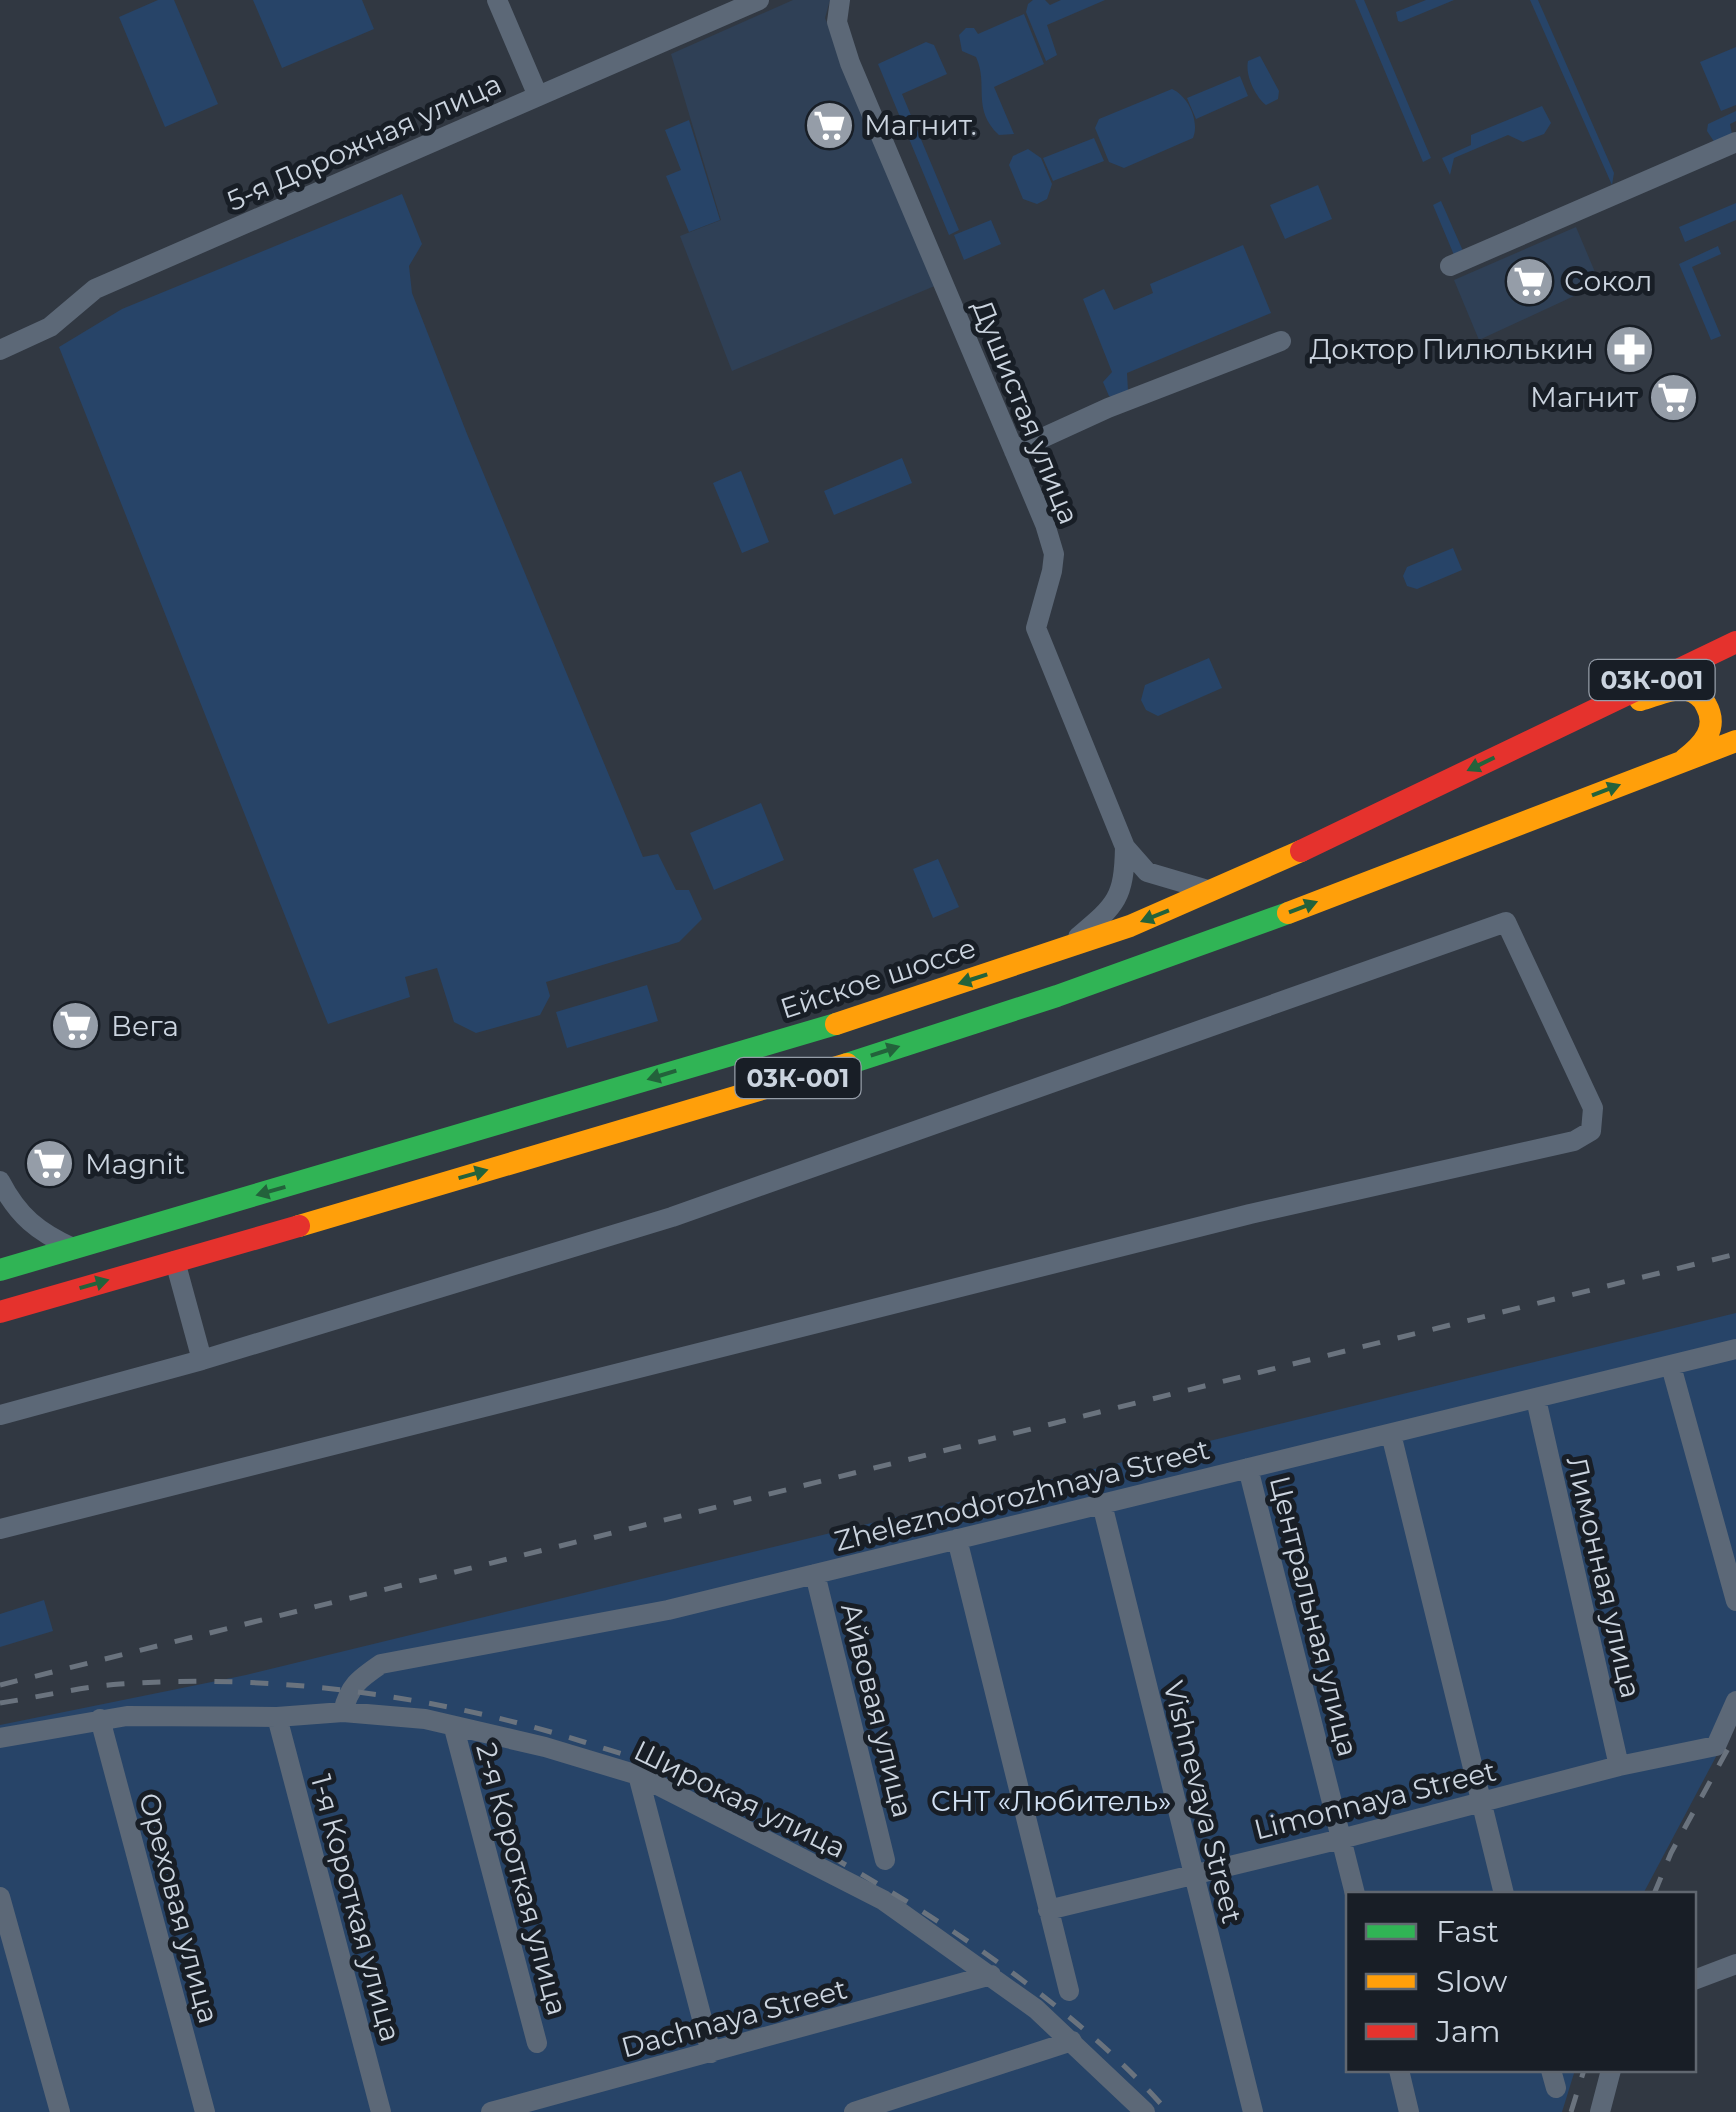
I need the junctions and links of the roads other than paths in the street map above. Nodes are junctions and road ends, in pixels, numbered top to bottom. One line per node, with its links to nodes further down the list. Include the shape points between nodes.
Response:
1 (497, 0): 4 (street)
2 (759, 0): 4 (street, 5-я Дорожная улица)
3 (840, 0): 9 (street, Душистая улица, via 837,22 850,63)
4 (538, 96): 8 (street, 5-я Дорожная улица, via 95,289 50,327)
5 (1736, 142): 6 (street)
6 (1450, 266)
7 (1281, 341): 9 (street)
8 (0, 350)
9 (1014, 451): 14 (street, Душистая улица, via 1054,554 1037,635)
10 (1736, 642): 11 (main road, Ейское шоссе / 03К-001)
11 (1568, 720): 13 (main road, 03К-001, via 1694,690 1712,724 1702,746); 15 (main road, Ейское шоссе / 03К-001, one-way to 15)
12 (1736, 741): 13 (main road, 03К-001)
13 (1684, 760): 20 (main road, 03К-001, one-way to 13, via 1055,997)
14 (1124, 847): 15 (street, via 1147,872); 16 (street, via 1118,899)
15 (1215, 892): 16 (main road, Ейское шоссе / 03К-001, one-way to 16)
16 (1065, 949): 19 (main road, Ейское шоссе / 03К-001, one-way to 19, via 844,1021)
17 (1, 1183): 18 (street); 19 (street, via 43,1235)
18 (0, 1201)
19 (73, 1248): 21 (main road, Ейское шоссе / 03К-001)
20 (175, 1261): 22 (main road, 03К-001, one-way to 20); 24 (street)
21 (0, 1270)
22 (0, 1312)
23 (1736, 1350): 25 (street, Zheleznodorozhnaya Street)
24 (202, 1360): 27 (street); 31 (street, via 672,1218 1506,922 1593,1108 1590,1131 1574,1141 1230,1219)
25 (1671, 1366): 26 (street, Zheleznodorozhnaya Street); 34 (street)
26 (1536, 1400): 28 (street, Zheleznodorozhnaya Street); 41 (street, Лимонная улица)
27 (0, 1416)
28 (1390, 1434): 29 (street, Zheleznodorozhnaya Street); 43 (street)
29 (1248, 1468): 30 (street, Zheleznodorozhnaya Street); 44 (street, Центральная улица)
30 (1102, 1504): 32 (street, Zheleznodorozhnaya Street); 46 (street, Vishnevaya Street)
31 (0, 1530)
32 (957, 1539): 33 (street, Zheleznodorozhnaya Street); 50 (street)
33 (816, 1574): 36 (street, Zheleznodorozhnaya Street, via 668,1610 380,1664 354,1682); 45 (street, Айвовая улица)
34 (1736, 1601)
35 (1736, 1702): 41 (street, Limonnaya Street, via 1716,1746)
36 (343, 1712): 37 (street, Широкая улица); 39 (street, Широкая улица)
37 (277, 1718): 38 (street, Широкая улица); 62 (street, 1-я Короткая улица)
38 (100, 1719): 40 (street, Широкая улица); 61 (street, Ореховая улица)
39 (454, 1728): 42 (street, Широкая улица); 56 (street, 2-я Короткая улица)
40 (0, 1738)
41 (1619, 1766): 43 (street, Limonnaya Street)
42 (638, 1775): 52 (street, Широкая улица, via 883,1900); 57 (street)
43 (1480, 1802): 44 (street, Limonnaya Street); 48 (street)
44 (1341, 1839): 46 (street, Limonnaya Street); 47 (street, Центральная улица)
45 (884, 1860)
46 (1192, 1874): 50 (street, Limonnaya Street); 66 (street, Vishnevaya Street)
47 (1354, 1892)
48 (1503, 1892)
49 (0, 1897): 60 (street)
50 (1048, 1910): 54 (street)
51 (1736, 1964): 53 (street)
52 (991, 1975): 55 (street, Широкая улица); 57 (street, Dachnaya Street)
53 (1696, 1979)
54 (1068, 1991)
55 (1072, 2041): 64 (street); 65 (street, Широкая улица)
56 (537, 2044)
57 (711, 2053): 63 (street, Dachnaya Street)
58 (1399, 2072): 67 (street)
59 (1610, 2072): 68 (street)
60 (60, 2112)
61 (205, 2112)
62 (381, 2112)
63 (491, 2112)
64 (854, 2112)
65 (1145, 2112)
66 (1253, 2112)
67 (1409, 2112)
68 (1600, 2112)

